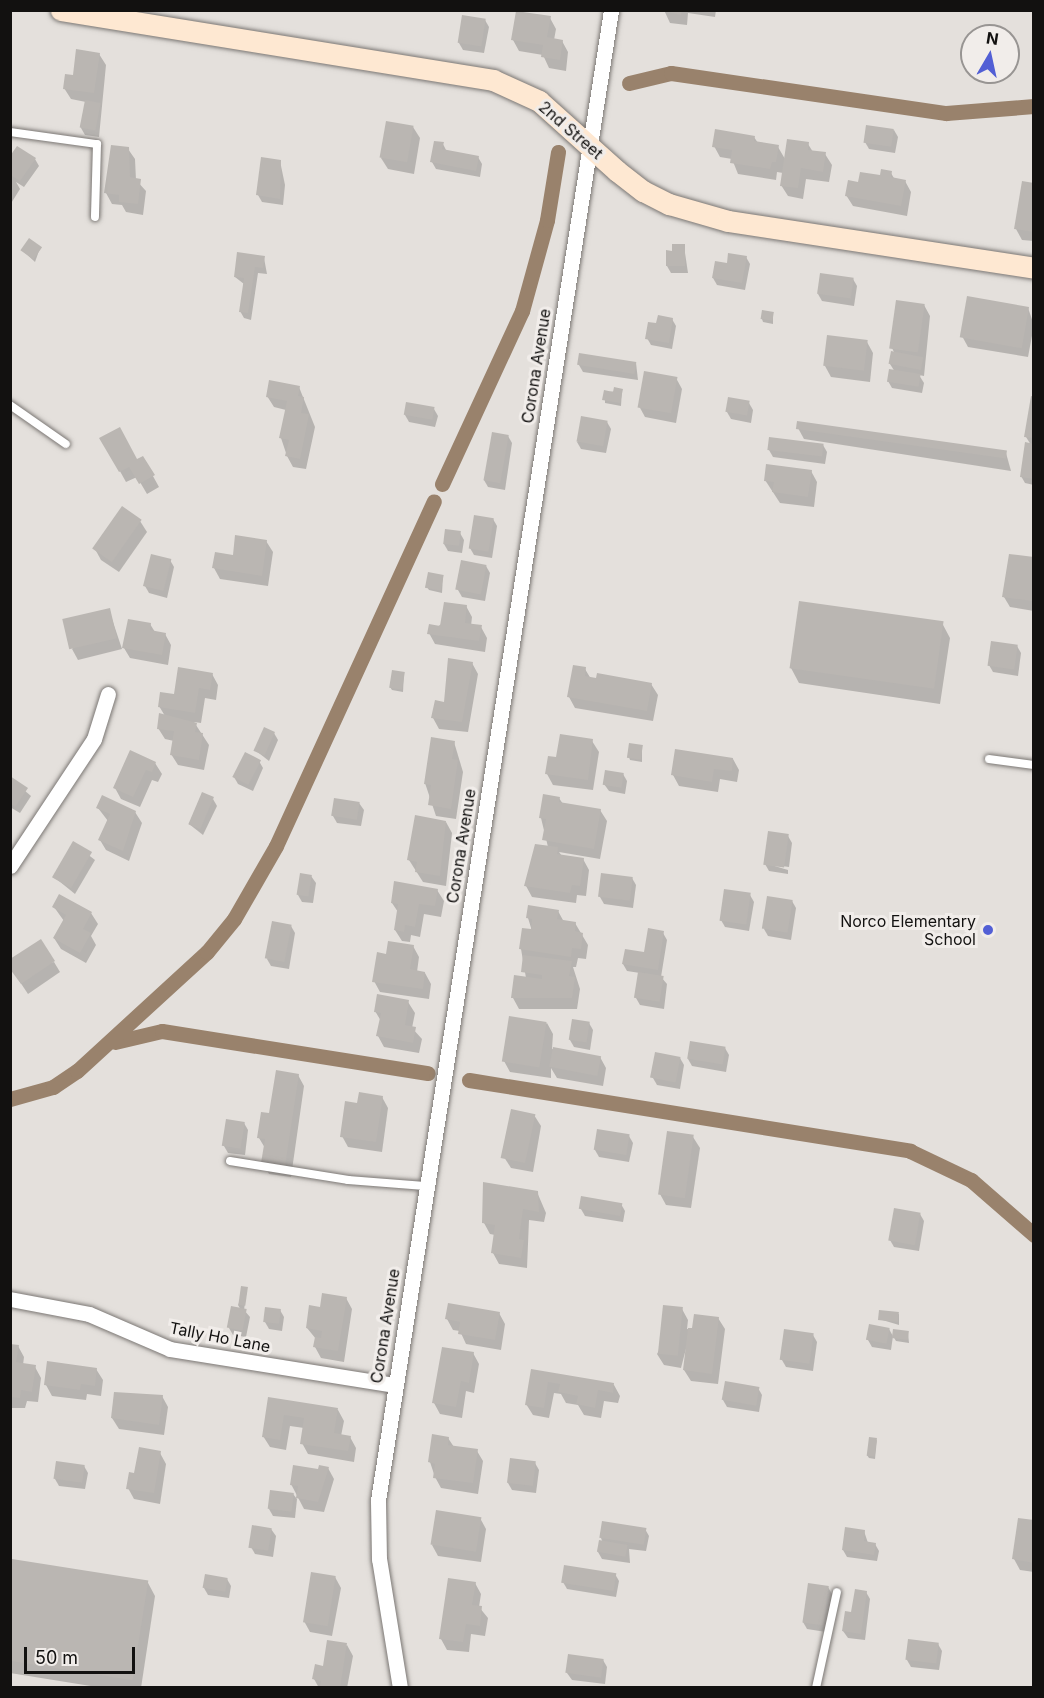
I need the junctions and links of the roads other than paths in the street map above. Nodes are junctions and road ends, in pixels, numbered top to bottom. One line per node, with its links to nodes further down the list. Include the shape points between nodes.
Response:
1 (61, 10): 3 (street, 2nd Street)
2 (611, 10): 5 (street, Corona Avenue)
3 (126, 16): 5 (street, 2nd Street, via 493,80 539,101)
4 (10, 132): 6 (lane, via 97,144)
5 (590, 144): 7 (street, 2nd Street, via 643,191 697,213); 15 (street, Corona Avenue)
6 (95, 217)
7 (1034, 268)
8 (10, 405): 9 (lane)
9 (66, 444)
10 (108, 694): 13 (street, via 94,739)
11 (989, 759): 12 (lane)
12 (1034, 765)
13 (10, 866)
14 (230, 1161): 15 (lane, via 348,1180)
15 (425, 1186): 17 (street, Corona Avenue)
16 (10, 1299): 17 (street, Tally Ho Lane, via 89,1314 170,1348)
17 (394, 1385): 19 (street, Corona Avenue, via 376,1532)
18 (837, 1592): 20 (lane)
19 (400, 1688)
20 (816, 1688)

